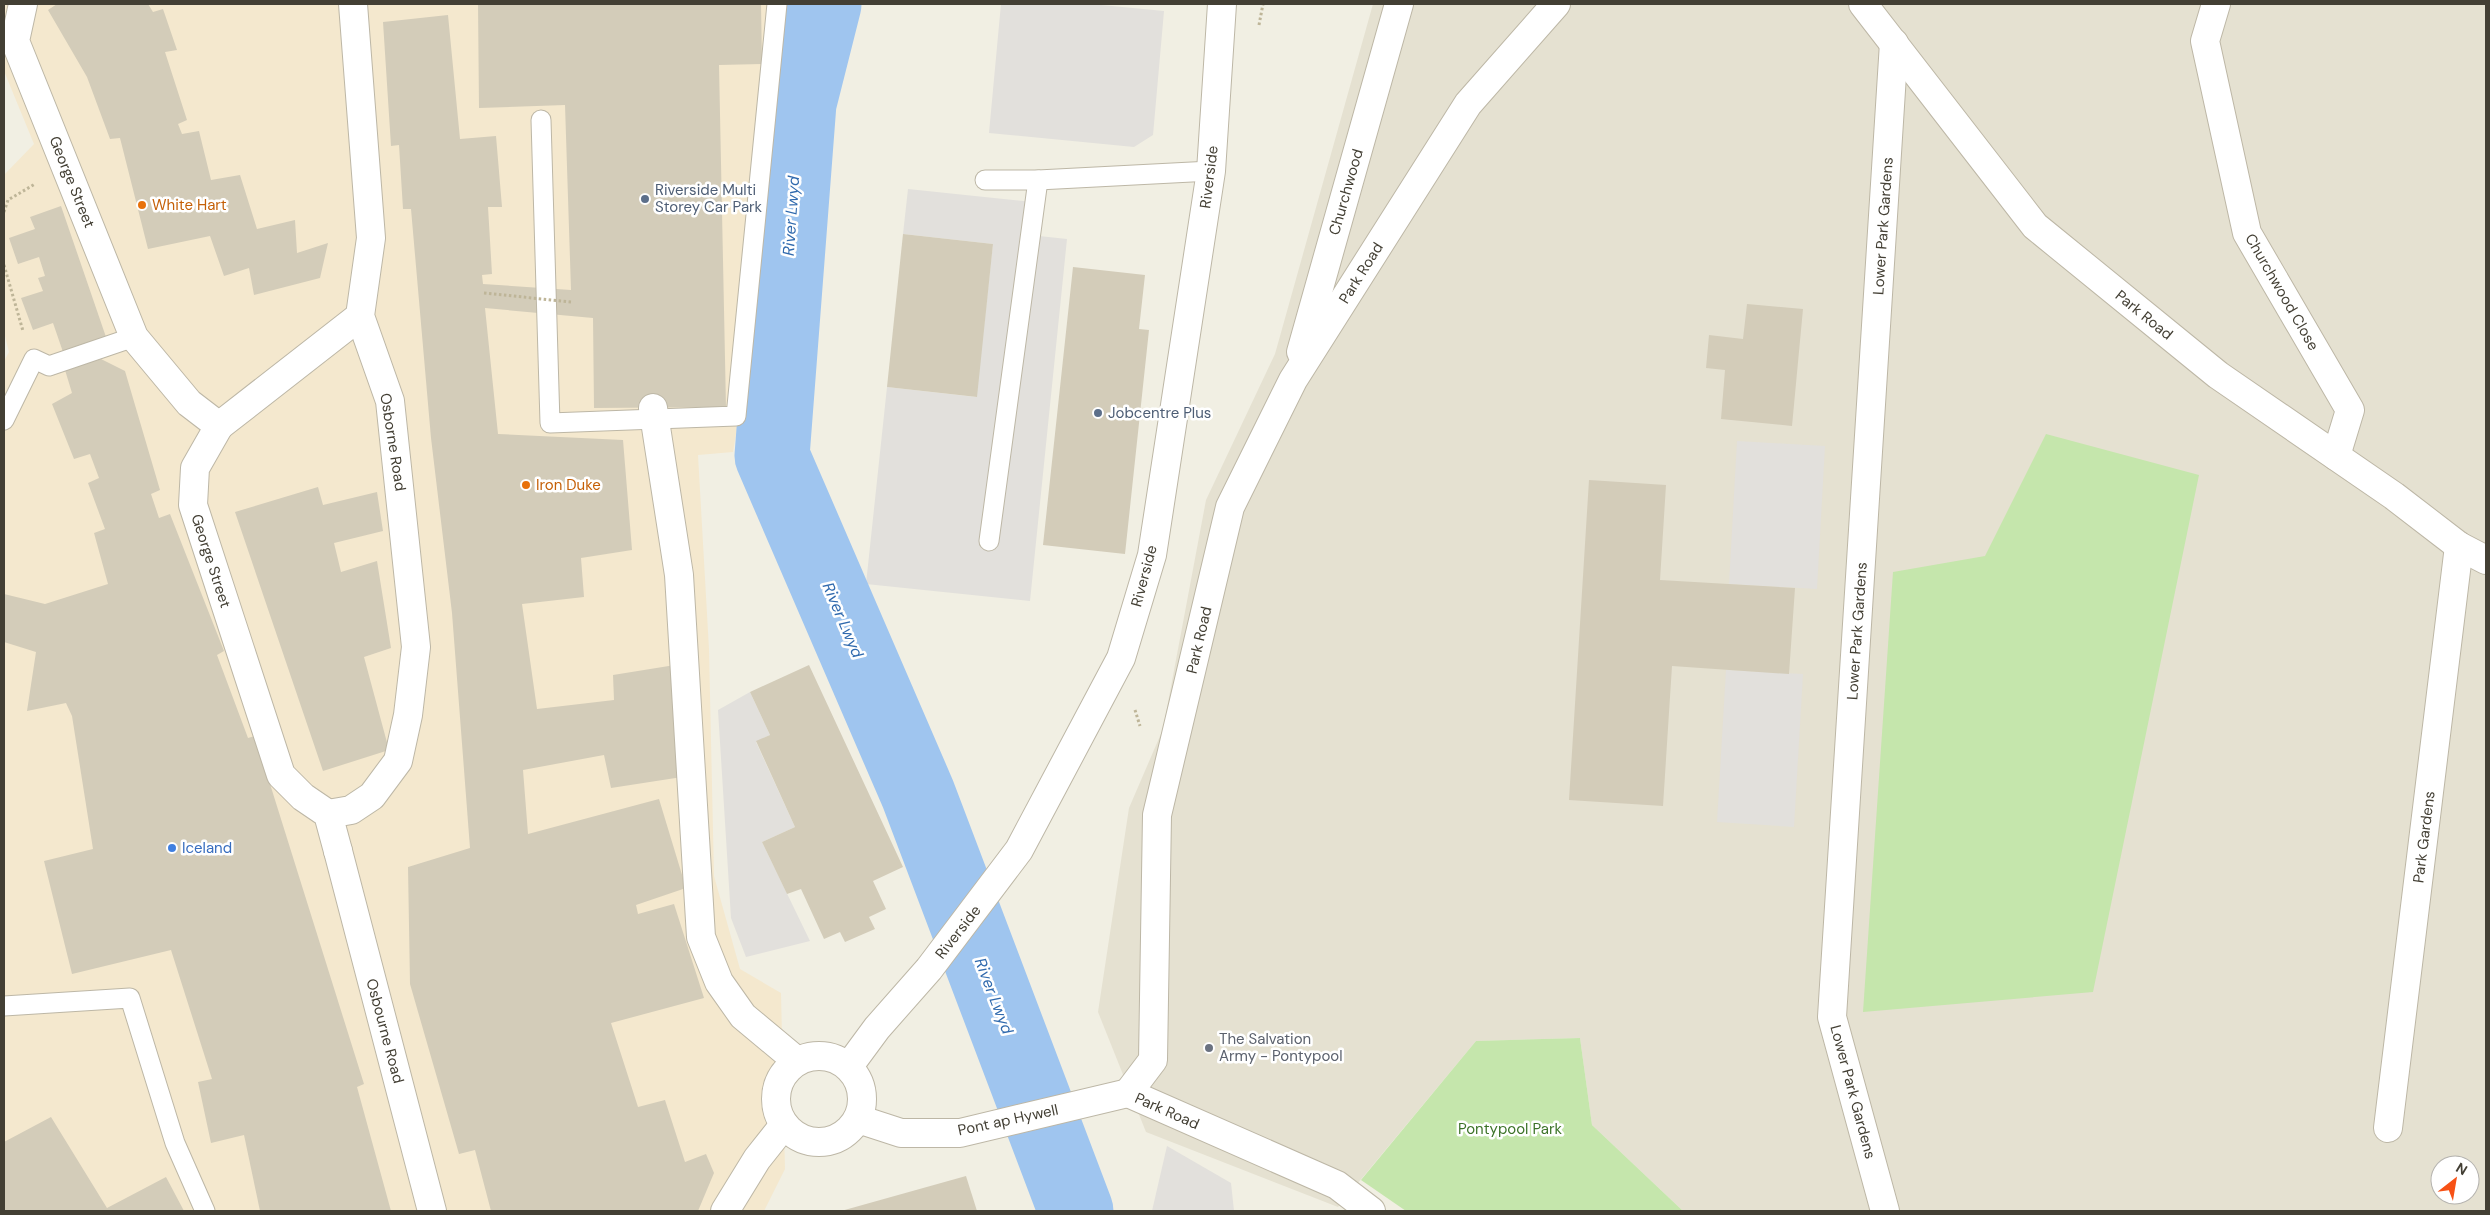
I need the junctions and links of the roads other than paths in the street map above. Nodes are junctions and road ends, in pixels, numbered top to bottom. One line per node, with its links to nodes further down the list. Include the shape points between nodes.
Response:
1 (23, 4): 15 (street, George Street, via 15,40)
2 (353, 4): 14 (street, Osborne Road, via 372,238)
3 (777, 4): 17 (lane, via 736,416)
4 (1222, 4): 11 (street, Riverside)
5 (1399, 4): 16 (street, Churchwood)
6 (1556, 4): 16 (street, Park Road, via 1468,104)
7 (1863, 4): 9 (street, Park Road)
8 (2216, 4): 20 (street, Churchwood Close, via 2206,41 2247,233 2350,410)
9 (1894, 43): 20 (street, Park Road, via 2036,226 2218,375); 36 (street, Lower Park Gardens, via 1832,1017)
10 (541, 120): 17 (lane, via 550,423)
11 (1211, 171): 13 (lane); 27 (street, Riverside, via 1152,555 1121,658 1019,850 929,969 877,1028)
12 (985, 180): 13 (lane)
13 (1038, 180): 21 (lane)
14 (360, 316): 19 (street); 24 (street, Osborne Road, via 390,401 416,647 408,715 398,761 372,796 351,810)
15 (134, 337): 18 (lane, via 49,366 34,360); 19 (street, George Street, via 189,403)
16 (1293, 380): 28 (street, Park Road, via 1230,507 1157,815 1154,1060)
17 (654, 414): 26 (street, via 679,575 701,937 719,982 743,1016)
18 (4, 420)
19 (218, 426): 24 (street, George Street, via 195,468 193,505 282,776 303,797)
20 (2336, 456): 22 (street, Park Road)
21 (989, 541)
22 (2459, 546): 23 (street, Park Road); 31 (street, Park Gardens)
23 (2486, 560)
24 (328, 814): 33 (street, Osbourne Road)
25 (4, 1006): 32 (lane, via 130,998 175,1143)
26 (796, 1061): 27 (street, via 824,1055); 30 (street, via 779,1083 776,1097)
27 (849, 1066): 29 (street, via 862,1091 863,1105)
28 (1115, 1096): 29 (street, Pont ap Hywell, via 960,1133 901,1133); 35 (street, Park Road, via 1337,1185)
29 (858, 1119): 30 (street, via 837,1139 823,1142 808,1141)
30 (784, 1125): 34 (street, via 757,1159)
31 (2388, 1128)
32 (205, 1211)
33 (432, 1211)
34 (725, 1211)
35 (1372, 1211)
36 (1885, 1211)

